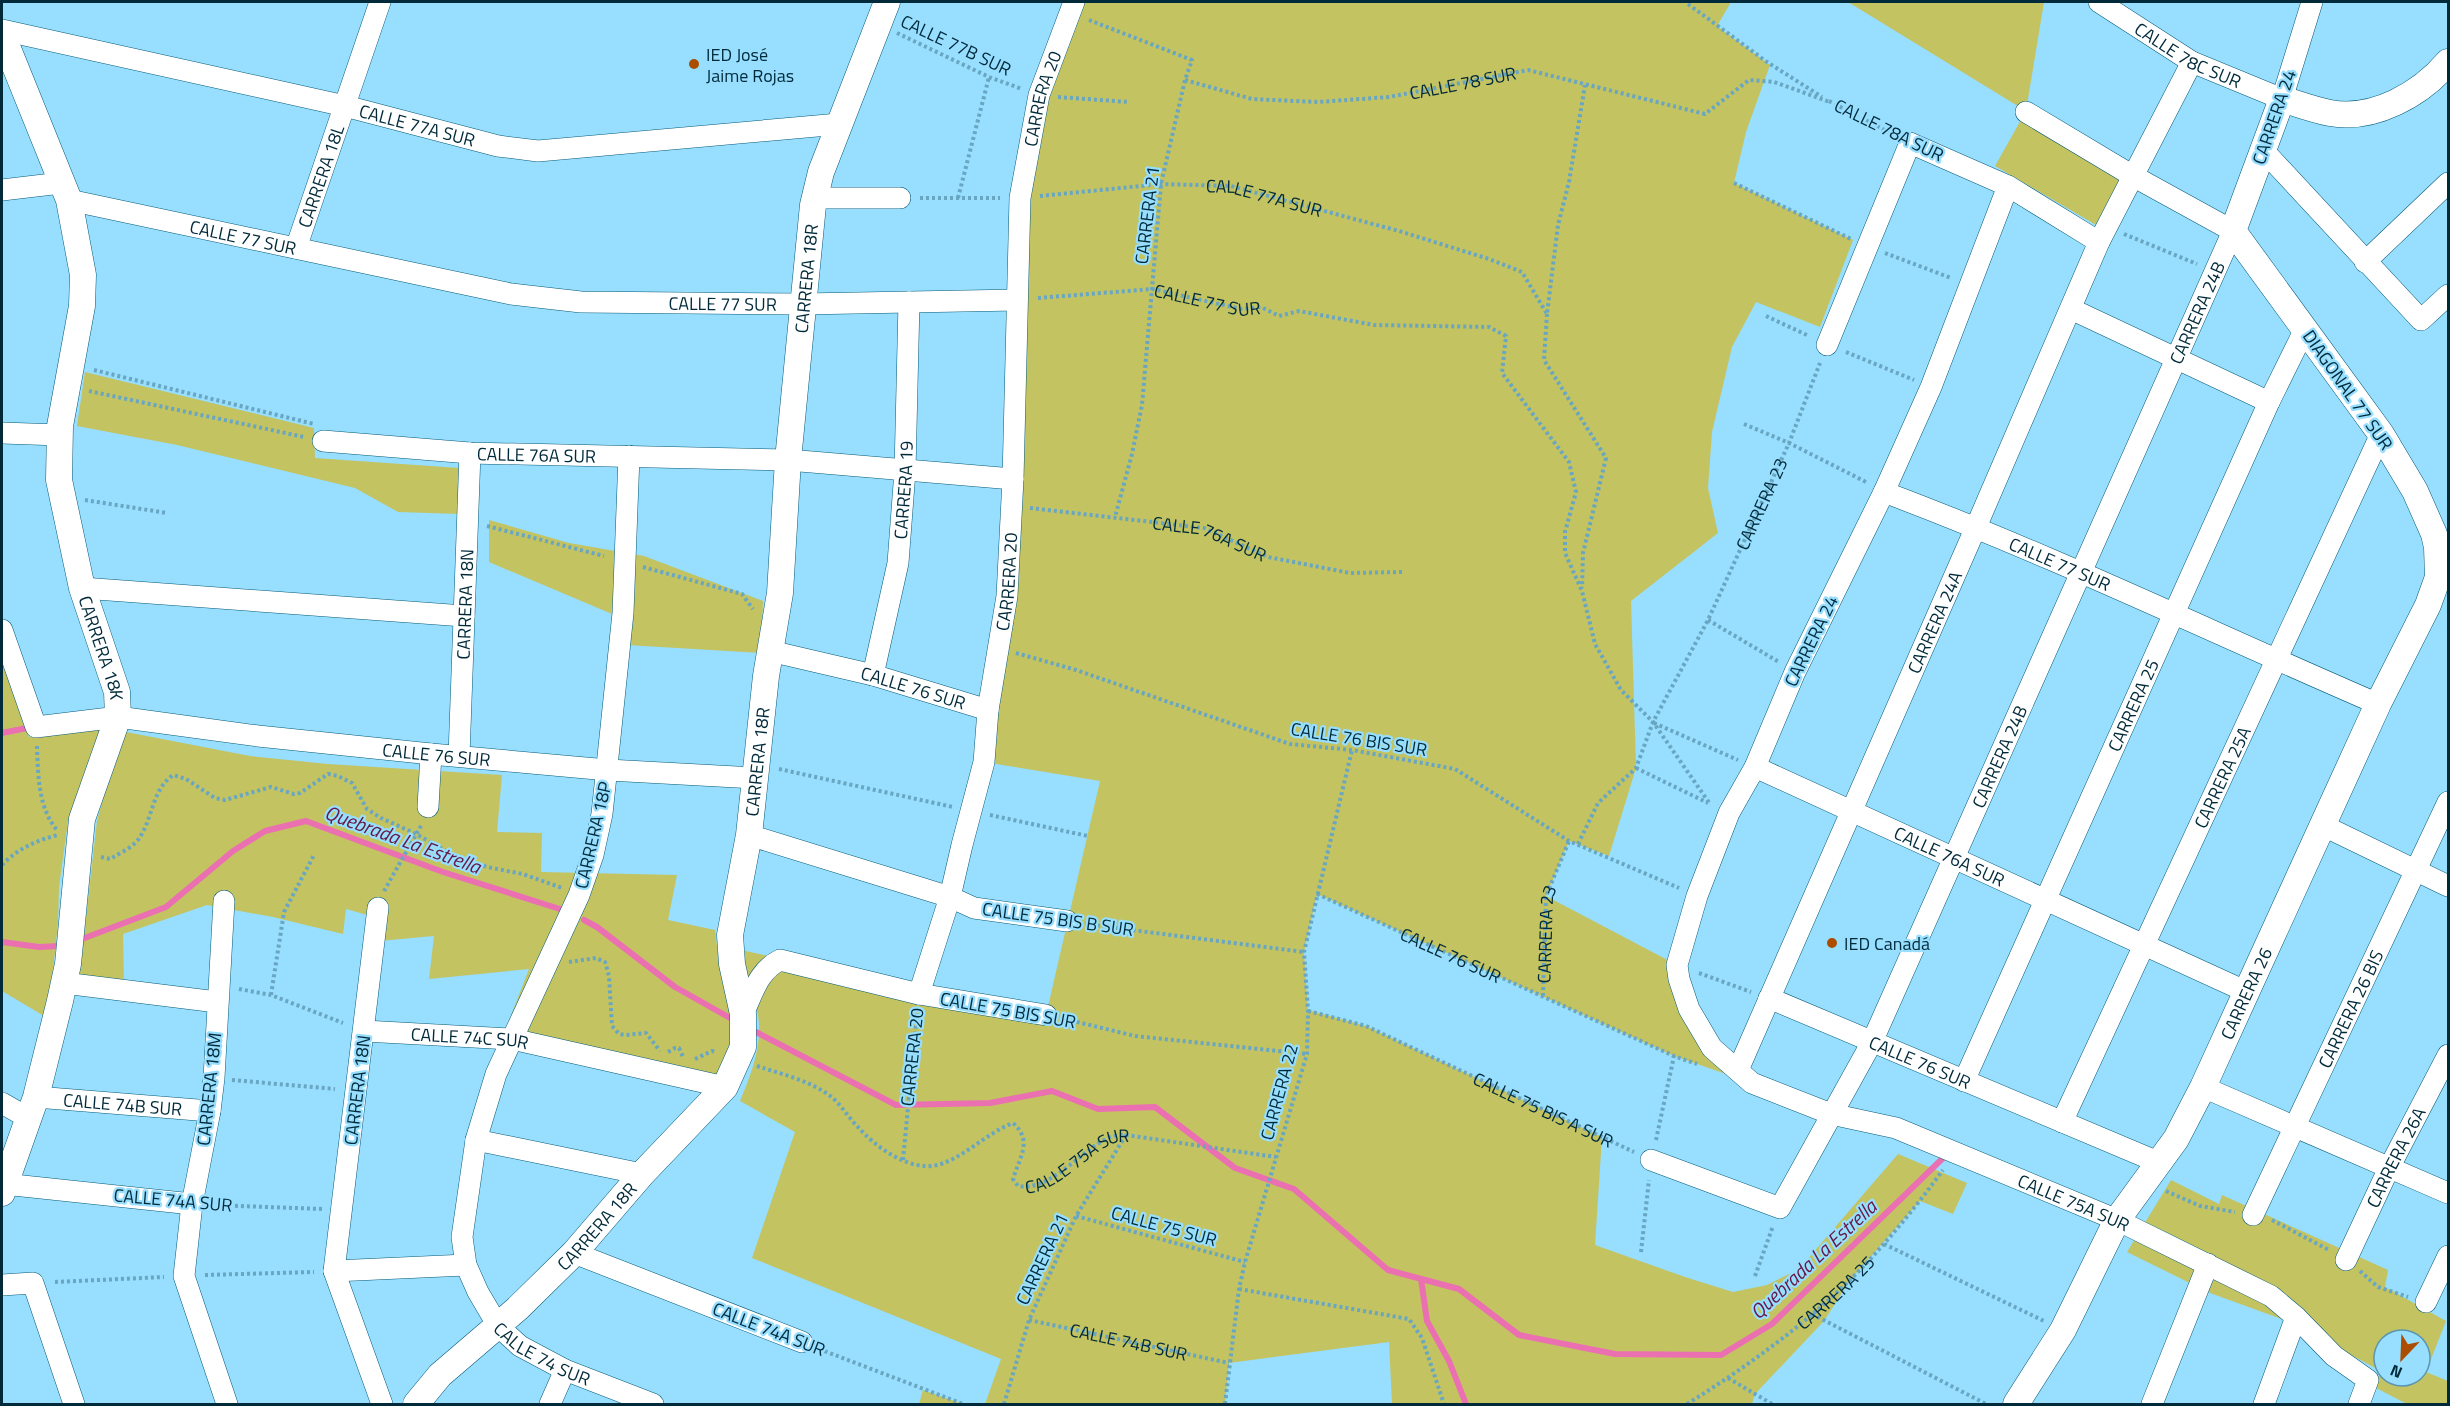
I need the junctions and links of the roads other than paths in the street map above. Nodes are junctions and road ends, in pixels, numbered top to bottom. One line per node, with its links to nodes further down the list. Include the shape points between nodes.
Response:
1 (380, 2): 10 (street, CARRERA 18L)
2 (2099, 2): 7 (street, CALLE 78C SUR)
3 (2312, 2): 9 (street, CARRERA 24)
4 (1072, 7): 26 (street, CARRERA 20, via 1039,95 1020,198)
5 (882, 13): 12 (street, CARRERA 18R)
6 (2, 32): 10 (street, CALLE 77A SUR); 18 (street, CARRERA 18K)
7 (2192, 62): 9 (street, CALLE 78C SUR); 14 (street, CARRERA 24A)
8 (2448, 62): 9 (street, via 2404,99 2358,113 2332,113)
9 (2282, 99): 13 (street, CARRERA 24)
10 (345, 105): 12 (street, CALLE 77A SUR, via 498,146 538,151); 23 (street, CARRERA 18L)
11 (2026, 112): 14 (street)
12 (838, 124): 19 (street, CARRERA 18R)
13 (2263, 150): 21 (street, CARRERA 24); 24 (street)
14 (2133, 176): 21 (street); 22 (street, CARRERA 24A)
15 (2448, 183): 24 (street)
16 (2008, 186): 22 (street, CALLE 78A SUR); 31 (street, CALLE 78A SUR, via 1910,143); 43 (street, CARRERA 24, via 1930,387)
17 (2, 190): 18 (street, CALLE 77 SUR)
18 (65, 192): 23 (street, CALLE 77 SUR); 36 (street, CARRERA 18K, via 83,275 82,306)
19 (814, 198): 20 (street); 28 (street, CARRERA 18R)
20 (900, 198)
21 (2233, 231): 30 (street, DIAGONAL 77 SUR); 32 (street, CARRERA 24B)
22 (2102, 234): 29 (street, CARRERA 24A)
23 (296, 248): 28 (street, CALLE 77 SUR, via 523,295 581,302)
24 (2365, 262): 25 (street, via 2421,320)
25 (2448, 295)
26 (1017, 300): 27 (street, CALLE 77 SUR); 42 (street, CARRERA 20)
27 (909, 302): 28 (street, CALLE 77 SUR); 41 (street, CARRERA 19)
28 (803, 304): 40 (street, CARRERA 18R)
29 (2071, 309): 32 (street); 44 (street, CARRERA 24A)
30 (2305, 329): 33 (street, CARRERA 25); 35 (street, DIAGONAL 77 SUR)
31 (1827, 345)
32 (2176, 358): 33 (street); 46 (street, CARRERA 24B)
33 (2269, 402): 48 (street, CARRERA 25)
34 (2, 433): 36 (street)
35 (2381, 434): 45 (street, DIAGONAL 77 SUR, via 2426,515); 52 (street, CARRERA 25A)
36 (60, 435): 47 (street, CARRERA 18K, via 62,496)
37 (323, 441): 38 (street, CALLE 76A SUR)
38 (470, 453): 39 (street, CALLE 76A SUR); 49 (street, CARRERA 18N)
39 (629, 456): 40 (street, CALLE 76A SUR); 60 (street, CARRERA 18P, via 623,613)
40 (788, 460): 41 (street, CALLE 76A SUR); 51 (street, CARRERA 18R, via 782,568)
41 (905, 471): 42 (street, CALLE 76A SUR); 53 (street, CARRERA 19, via 898,563)
42 (1013, 479): 55 (street, CARRERA 20, via 1007,596)
43 (1884, 492): 44 (street, CALLE 77 SUR); 59 (street, CARRERA 24, via 1796,672)
44 (1977, 527): 46 (street, CALLE 77 SUR); 64 (street, CARRERA 24A)
45 (2444, 560): 54 (street, CARRERA 26, via 2428,605)
46 (2081, 571): 48 (street, CALLE 77 SUR); 67 (street, CARRERA 24B)
47 (82, 588): 49 (street); 56 (street, CARRERA 18K, via 117,692)
48 (2174, 614): 52 (street, CALLE 77 SUR); 71 (street, CARRERA 25)
49 (464, 616): 58 (street, CARRERA 18N)
50 (2, 630): 56 (street, via 36,727)
51 (770, 651): 53 (street, CALLE 76 SUR); 61 (street, CARRERA 18R)
52 (2276, 660): 54 (street, CALLE 77 SUR); 75 (street, CARRERA 25A)
53 (873, 675): 55 (street, CALLE 76 SUR)
54 (2378, 704): 65 (street, CARRERA 26)
55 (988, 711): 70 (street, CARRERA 20, via 984,762)
56 (118, 717): 57 (street, CALLE 76 SUR); 76 (street, CARRERA 18K, via 70,843)
57 (431, 754): 58 (street, CALLE 76 SUR); 63 (street)
58 (459, 756): 60 (street, CALLE 76 SUR)
59 (1755, 767): 64 (street, CALLE 76A SUR); 87 (street, CARRERA 24, via 1729,813 1697,896 1677,965 1689,1009 1712,1047)
60 (608, 770): 61 (street, CALLE 76 SUR); 84 (street, CARRERA 18P, via 602,814 579,895)
61 (756, 771): 66 (street, CARRERA 18R)
62 (2448, 802): 68 (street, CARRERA 26 BIS)
63 (429, 807)
64 (1852, 812): 67 (street, CALLE 76A SUR); 80 (street, CARRERA 24A)
65 (2322, 825): 68 (street); 77 (street, CARRERA 26)
66 (749, 835): 70 (street, CALLE 75 BIS B SUR); 81 (street, CARRERA 18R, via 730,935)
67 (1954, 858): 71 (street, CALLE 76A SUR); 85 (street, CARRERA 24B)
68 (2418, 871): 69 (street); 96 (street, CARRERA 26 BIS)
69 (2448, 885)
70 (950, 897): 74 (street, CALLE 75 BIS B SUR, via 974,908); 79 (street, CARRERA 20)
71 (2044, 900): 75 (street, CALLE 76A SUR); 88 (street, CARRERA 25)
72 (224, 901): 78 (street, CARRERA 18M)
73 (378, 908): 83 (street, CARRERA 18N)
74 (1067, 921)
75 (2144, 945): 77 (street, CALLE 76A SUR); 95 (street, CARRERA 25A)
76 (64, 983): 78 (street); 92 (street, CARRERA 18K)
77 (2247, 993): 90 (street, CARRERA 26)
78 (218, 994): 93 (street, CARRERA 18M)
79 (919, 994): 81 (street, CALLE 75 BIS SUR, via 780,960 759,977); 82 (street, CALLE 75 BIS SUR)
80 (1769, 998): 85 (street, CALLE 76 SUR); 87 (street, CARRERA 24A)
81 (743, 1014): 89 (street, CARRERA 18R, via 744,1039)
82 (1046, 1015)
83 (364, 1031): 84 (street, CALLE 74C SUR); 112 (street, CARRERA 18N)
84 (512, 1039): 89 (street, CALLE 74C SUR); 97 (street, CARRERA 18P, via 496,1074)
85 (1872, 1042): 88 (street, CALLE 76 SUR); 94 (street, CARRERA 24B)
86 (2448, 1055): 99 (street, CARRERA 26A)
87 (1745, 1077): 94 (street, CALLE 75A SUR)
88 (1964, 1081): 95 (street, CALLE 76 SUR)
89 (725, 1087): 101 (street, CARRERA 18R)
90 (2203, 1087): 96 (street); 100 (street, CARRERA 26)
91 (2, 1103): 92 (street, CALLE 74B SUR)
92 (32, 1107): 93 (street, CALLE 74B SUR); 102 (street, CARRERA 18K)
93 (210, 1111): 104 (street, CARRERA 18M)
94 (1831, 1114): 98 (street, CARRERA 24B, via 1780,1208); 106 (street, CALLE 75A SUR, via 1896,1128)
95 (2062, 1122): 100 (street, CALLE 76 SUR)
96 (2295, 1126): 99 (street); 105 (street, CARRERA 26 BIS)
97 (477, 1140): 101 (street); 111 (street, CARRERA 18P, via 462,1237)
98 (1651, 1160)
99 (2389, 1168): 103 (street); 109 (street, CARRERA 26A)
100 (2153, 1173): 106 (street, CARRERA 26)
101 (642, 1174): 107 (street, CARRERA 18R)
102 (3, 1189): 104 (street, CALLE 74A SUR)
103 (2448, 1193)
104 (192, 1204): 120 (street, CARRERA 18M, via 184,1276)
105 (2253, 1215)
106 (2117, 1220): 110 (street, CALLE 75A SUR); 125 (street, CARRERA 26, via 2063,1330)
107 (574, 1253): 116 (street, CARRERA 18R); 117 (street, CALLE 74A SUR)
108 (2448, 1256): 114 (street)
109 (2346, 1260)
110 (2208, 1264): 115 (street, CALLE 75A SUR, via 2271,1296); 126 (street)
111 (466, 1265): 112 (street); 116 (street, CALLE 74 SUR)
112 (334, 1271): 121 (street)
113 (2, 1285): 119 (street, via 33,1283)
114 (2426, 1302)
115 (2296, 1317): 127 (street); 128 (street, CALLE 75A SUR, via 2334,1356 2368,1380)
116 (498, 1326): 118 (street, CALLE 74 SUR, via 520,1346); 122 (street, CARRERA 18R, via 440,1375)
117 (802, 1342)
118 (565, 1370): 123 (street); 124 (street, CALLE 74 SUR)
119 (74, 1404)
120 (227, 1404)
121 (382, 1404)
122 (416, 1404)
123 (550, 1404)
124 (653, 1404)
125 (2016, 1404)
126 (2152, 1404)
127 (2264, 1404)
128 (2359, 1404)

